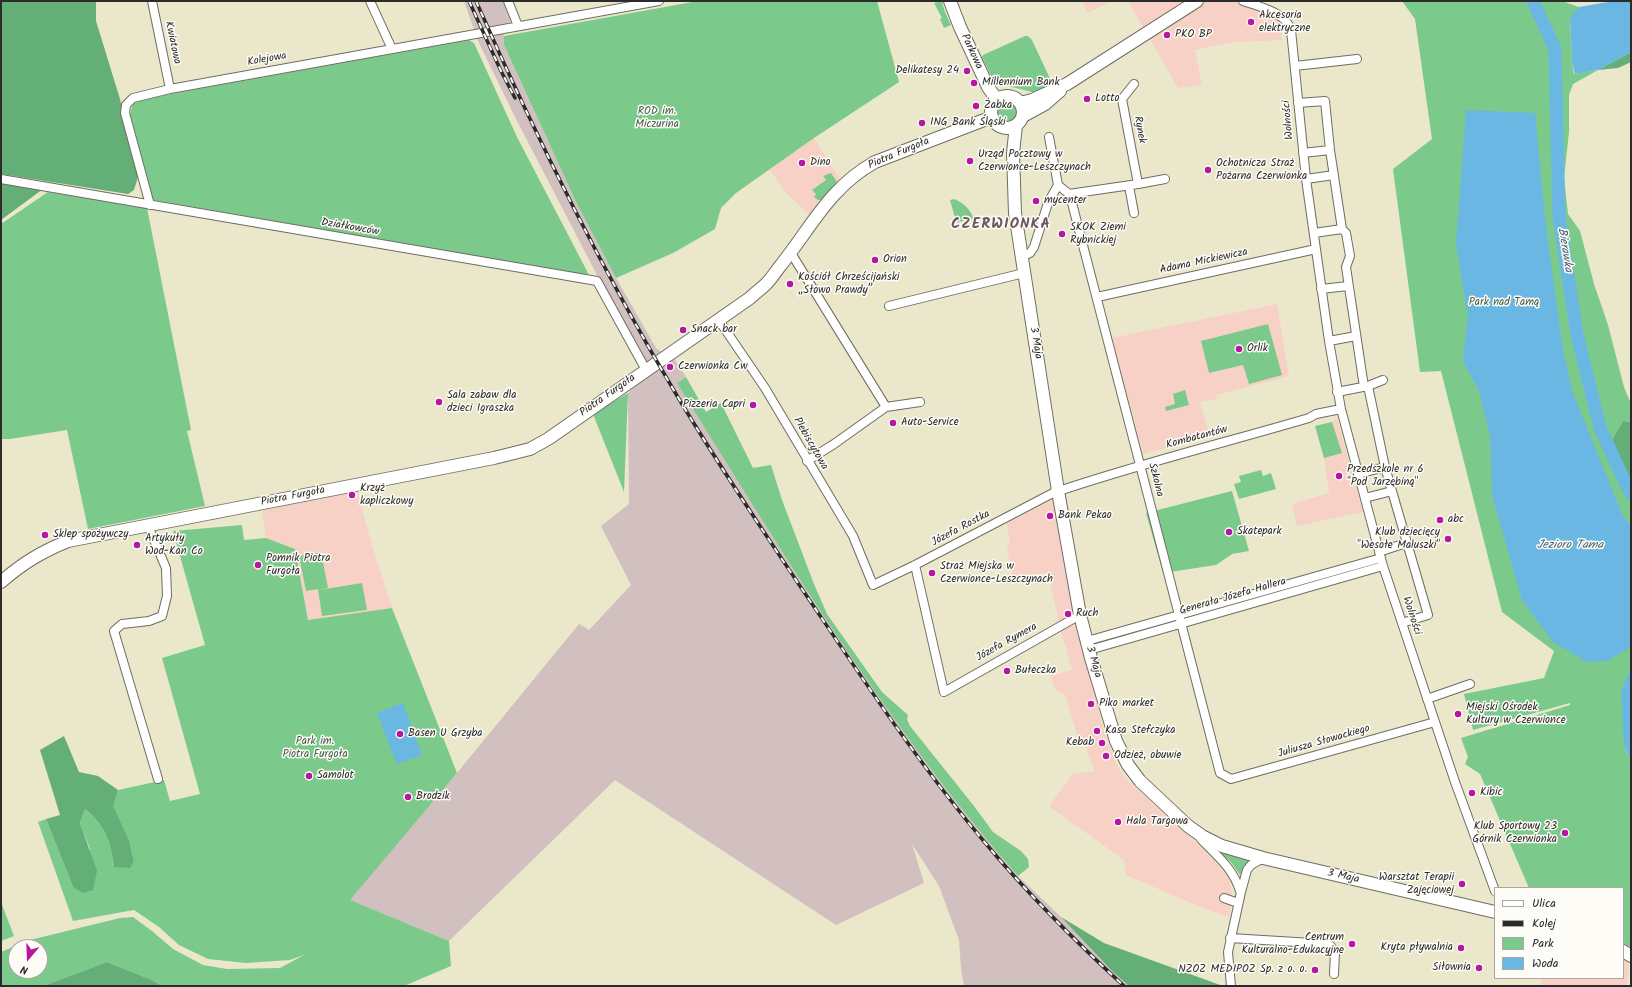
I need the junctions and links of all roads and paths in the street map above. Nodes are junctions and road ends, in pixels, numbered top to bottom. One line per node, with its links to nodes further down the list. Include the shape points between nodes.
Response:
1 (152, 1): 16 (street, Kwiatowa)
2 (370, 1): 11 (street)
3 (508, 1): 10 (street)
4 (613, 1): 9 (street)
5 (659, 1): 9 (street, Kolejowa)
6 (950, 1): 17 (main road, Parkowa, via 988,87)
7 (1197, 1): 14 (main road)
8 (1243, 1): 13 (street, Wolności, via 1280,16 1288,23)
9 (620, 8): 10 (street, Kolejowa)
10 (518, 26): 11 (street, Kolejowa)
11 (392, 48): 16 (street, Kolejowa)
12 (1357, 59): 13 (street)
13 (1295, 66): 19 (street, Wolności)
14 (1067, 84): 18 (main road); 21 (main road, via 1045,104)
15 (1134, 84): 31 (street, Rynek, via 1122,99)
16 (170, 89): 35 (street, Kolejowa, via 133,98 126,105 125,113)
17 (997, 100): 18 (main road, via 1010,96); 20 (main road, via 992,108)
18 (1020, 103): 21 (main road, via 1023,108)
19 (1298, 103): 24 (street, via 1325,101); 26 (street, Wolności)
20 (992, 117): 22 (main road); 40 (main road, Piotra Furgoła, via 861,170 826,204)
21 (1019, 120): 22 (main road, via 1010,128); 25 (main road, 3 Maja)
22 (1002, 127): 25 (main road, 3 Maja)
23 (1049, 137): 32 (street)
24 (1330, 150): 26 (street); 27 (street)
25 (1012, 153): 41 (main road, 3 Maja, via 1015,213)
26 (1303, 153): 30 (street, Wolności)
27 (1334, 175): 30 (street); 37 (street)
28 (1, 179): 35 (street, Działkowców)
29 (1165, 179): 31 (street)
30 (1306, 179): 38 (street, Wolności)
31 (1138, 184): 33 (street)
32 (1058, 185): 34 (street); 41 (street, via 1048,203 1034,247 1030,253)
33 (1129, 186): 34 (street, via 1114,185); 36 (street)
34 (1069, 194): 45 (street, Szkolna)
35 (150, 205): 50 (street, Działkowców, via 597,281)
36 (1134, 213)
37 (1342, 229): 38 (street); 43 (street, via 1346,233 1350,256 1346,267)
38 (1314, 233): 39 (street, Wolności)
39 (1316, 249): 44 (street, Wolności); 45 (street, Adama Mickiewicza)
40 (791, 253): 47 (main road, Piotra Furgoła, via 767,283 750,298); 55 (street)
41 (1022, 257): 42 (main road, 3 Maja)
42 (1024, 273): 46 (street); 61 (main road, 3 Maja)
43 (1348, 286): 44 (street); 48 (street)
44 (1321, 289): 49 (street, Wolności)
45 (1097, 297): 58 (street, Szkolna)
46 (889, 306)
47 (718, 319): 50 (main road, Piotra Furgoła); 57 (street, Plebiscytowa, via 765,388)
48 (1356, 336): 49 (street); 52 (street)
49 (1329, 341): 53 (street, Wolności)
50 (646, 370): 64 (main road, Piotra Furgoła, via 548,439 519,453)
51 (1383, 380): 52 (street)
52 (1366, 387): 53 (street); 59 (street)
53 (1337, 392): 56 (street, Wolności)
54 (920, 402): 55 (street)
55 (886, 407): 57 (street)
56 (1342, 409): 58 (street, Kombatantów, via 1316,414); 60 (street, Wolności)
57 (807, 461): 69 (street, Plebiscytowa, via 853,536)
58 (1140, 466): 61 (street, Kombatantów); 71 (street, Szkolna)
59 (1385, 467): 60 (street); 62 (street)
60 (1358, 474): 63 (street, Wolności)
61 (1058, 491): 67 (street, Józefa Rostka); 70 (main road, 3 Maja)
62 (1392, 491): 63 (street); 65 (street)
63 (1365, 498): 66 (street, Wolności)
64 (148, 526): 68 (main road, Piotra Furgoła, via 68,542 46,550 20,566); 79 (street, via 166,568 166,596 162,616 149,621 122,624 114,631)
65 (1406, 543): 66 (street); 73 (street, via 1428,615)
66 (1381, 558): 71 (street, Generała Józefa Hallera); 72 (street, Generała Józefa Hallera); 73 (street, Wolności)
67 (915, 565): 69 (street, Józefa Rostka); 70 (street, Józefa Rymera, via 944,692)
68 (1, 582)
69 (873, 585)
70 (1080, 615): 74 (main road, 3 Maja)
71 (1180, 615): 72 (street, Szkolna); 74 (street, Generała Józefa Hallera)
72 (1182, 623): 74 (street, Generała Józefa Hallera); 78 (street, Szkolna)
73 (1402, 623): 76 (street, Wolności)
74 (1088, 646): 80 (main road, 3 Maja, via 1114,735 1124,758 1140,781)
75 (1470, 684): 76 (street)
76 (1427, 699): 77 (street, Wolności)
77 (1434, 722): 78 (street, Juliusza Słowackiego, via 1231,780); 82 (street, Wolności)
78 (1220, 773)
79 (158, 779)
80 (1192, 829): 81 (main road, 3 Maja, via 1227,848); 83 (street, via 1230,869)
81 (1263, 858): 83 (street, via 1247,870); 86 (main road, 3 Maja)
82 (1494, 889)
83 (1240, 892): 85 (street)
84 (1224, 898): 85 (street)
85 (1238, 903): 87 (street)
86 (1494, 912)
87 (1230, 938): 88 (street, via 1329,944 1335,952); 89 (street, via 1228,952)
88 (1334, 974)
89 (1231, 986)

